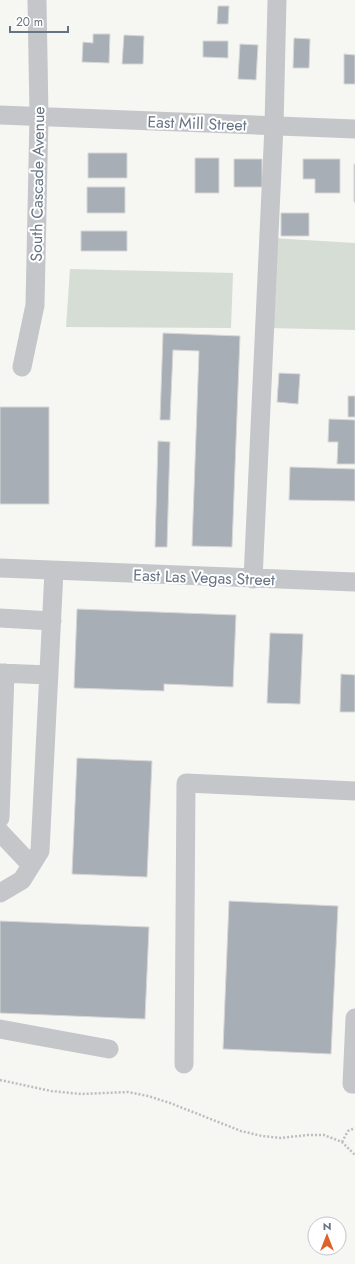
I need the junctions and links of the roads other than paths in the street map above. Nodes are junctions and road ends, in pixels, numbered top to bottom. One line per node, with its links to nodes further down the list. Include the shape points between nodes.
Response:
1 (38, 0): 4 (street, South Cascade Avenue)
2 (277, 0): 5 (street)
3 (0, 115): 4 (street, East Mill Street)
4 (39, 116): 5 (street, East Mill Street); 7 (street, South Cascade Avenue, via 35,305)
5 (274, 126): 6 (street, East Mill Street); 10 (street)
6 (355, 129)
7 (22, 367)
8 (0, 568): 9 (street, East Las Vegas Street)
9 (54, 571): 10 (street, East Las Vegas Street); 13 (street)
10 (253, 578): 11 (street, East Las Vegas Street)
11 (355, 582)
12 (0, 618): 13 (street)
13 (52, 621): 15 (street)
14 (3, 673): 15 (street); 17 (street)
15 (49, 675): 19 (street, via 40,851)
16 (355, 791): 24 (street, via 186,783)
17 (0, 818)
18 (0, 832): 19 (street)
19 (31, 866): 20 (street, via 22,880)
20 (0, 893)
21 (355, 1018): 25 (street, via 352,1084)
22 (0, 1029): 23 (street)
23 (109, 1049)
24 (184, 1064)
25 (355, 1084)

